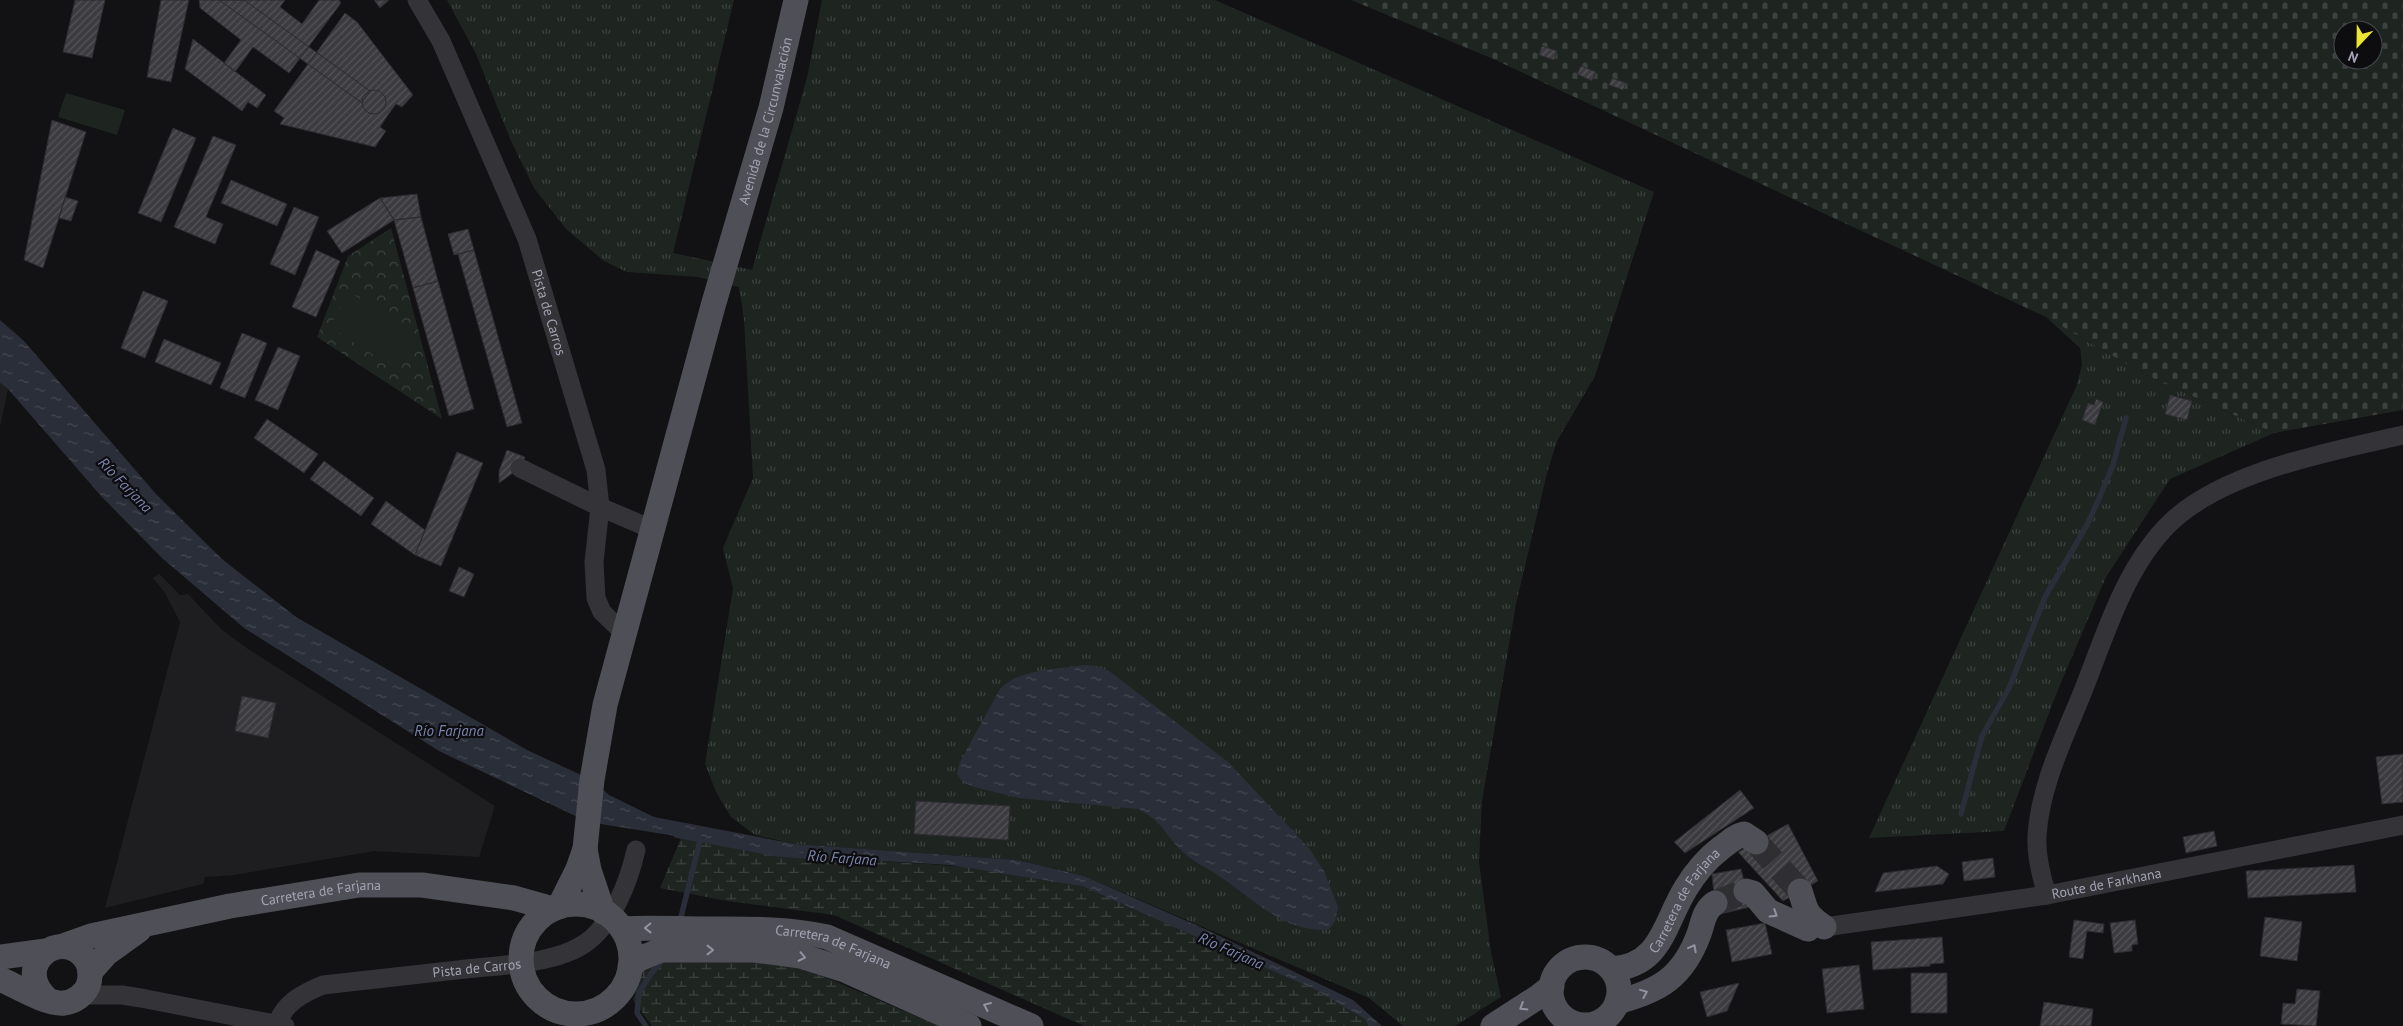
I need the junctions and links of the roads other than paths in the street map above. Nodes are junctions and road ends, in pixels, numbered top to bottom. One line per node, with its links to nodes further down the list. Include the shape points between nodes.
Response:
1 (418, 0): 5 (street, Pista de Carros, via 441,41 527,239 596,470)
2 (796, 0): 6 (main road, Avenida de la Circunvalación, via 772,108 713,306)
3 (2403, 436): 16 (street, via 2335,450 2246,479 2194,505 2172,522 2150,548 2131,577 2111,621 2054,765 2037,837 2038,862)
4 (520, 468): 5 (street)
5 (600, 507): 6 (street); 7 (street, Pista de Carros, via 594,562 596,598 602,612)
6 (654, 530): 7 (main road, Avenida de la Circunvalación)
7 (624, 633): 10 (main road, Avenida de la Circunvalación, via 605,705)
8 (2403, 825): 16 (street, Route de Farkhana)
9 (1756, 842): 12 (main road, Carretera de Farjana, via 1744,834 1737,836 1711,856)
10 (584, 849): 17 (main road, via 578,869); 18 (main road, via 589,870)
11 (636, 850): 18 (street, Pista de Carros)
12 (1686, 888): 28 (main road, Carretera de Farjana, via 1654,950 1638,963); 33 (main road, Carretera de Farjana, one-way to 12, via 1644,994 1670,980 1693,948 1711,907 1704,892 1693,886)
13 (1746, 891): 20 (main road, one-way to 20, via 1753,893 1768,911)
14 (1800, 892): 20 (main road, via 1804,908)
15 (494, 895): 17 (main road, Carretera de Farjana); 19 (main road, Carretera de Farjana, via 422,886 359,884 230,906); 21 (main road)
16 (2047, 895): 20 (street, Route de Farkhana)
17 (556, 908): 18 (main road, Carretera de Farjana, via 574,904 589,906); 21 (main road, via 542,916)
18 (611, 919): 22 (main road, Carretera de Farjana, one-way to 18); 26 (street, Pista de Carros, via 584,944 559,955); 27 (main road, via 630,954)
19 (148, 926): 24 (main road, Carretera de Farjana, via 91,936); 30 (main road, Carretera de Farjana, via 120,943)
20 (1816, 928)
21 (525, 937): 26 (main road)
22 (671, 939): 23 (main road, Carretera de Farjana); 27 (main road, Carretera de Farjana)
23 (756, 940): 38 (main road, Carretera de Farjana, one-way to 38, via 845,970); 39 (main road, Carretera de Farjana, one-way to 23, via 842,942 803,931)
24 (54, 949): 25 (main road, Carretera de Farjana); 30 (main road, via 73,948 81,954 87,962); 32 (main road, via 38,959 33,970 34,982)
25 (0, 957)
26 (520, 962): 34 (main road, via 528,987); 36 (street, Pista de Carros, via 323,985 303,993 287,1006)
27 (630, 968): 35 (main road, via 613,1000)
28 (1611, 970): 31 (main road, via 1595,959 1576,959 1560,969); 33 (main road, via 1619,985)
29 (0, 979): 32 (main road)
30 (87, 981): 32 (main road, via 66,1003); 36 (street, via 122,995)
31 (1552, 986): 37 (main road, via 1552,996 1560,1013); 40 (main road, one-way to 40)
32 (48, 1000)
33 (1617, 1002): 37 (main road, via 1600,1021)
34 (546, 1015): 35 (main road, via 559,1012)
35 (585, 1019)
36 (279, 1025)
37 (1571, 1025)
38 (969, 1026)
39 (1031, 1026)
40 (1493, 1026)

